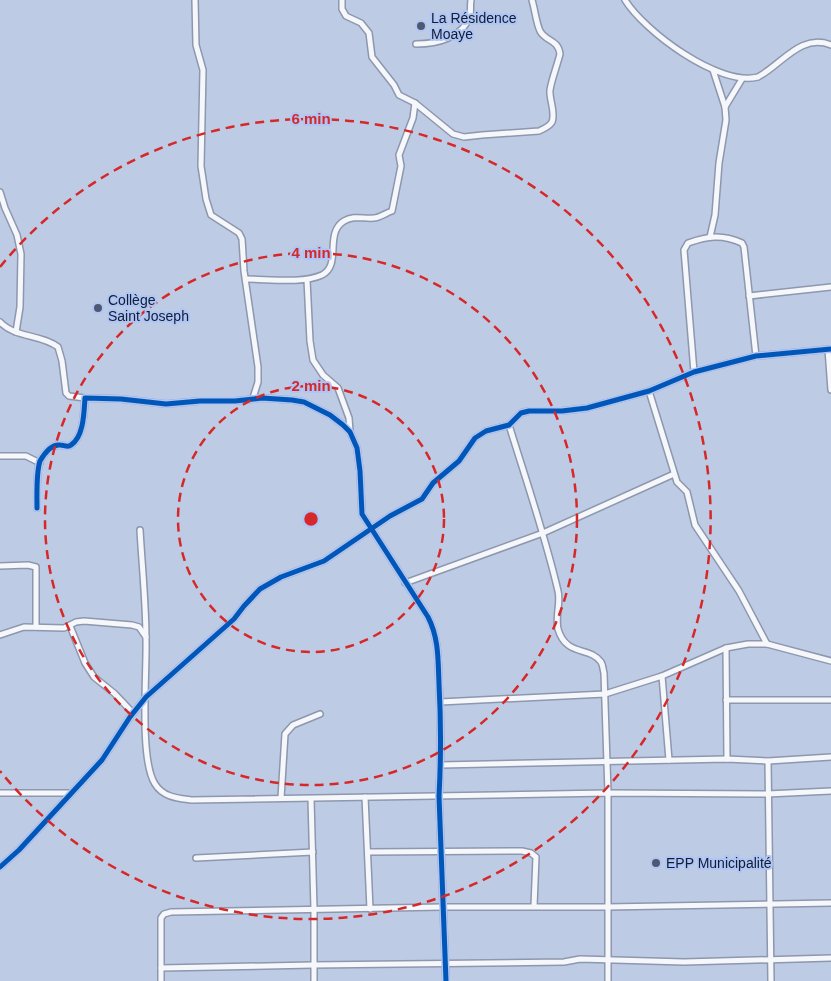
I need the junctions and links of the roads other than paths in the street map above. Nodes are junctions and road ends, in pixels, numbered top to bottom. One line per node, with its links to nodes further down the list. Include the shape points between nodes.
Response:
1 (195, 0): 16 (street, via 196,45 203,70 201,166 206,199 211,215 239,233 242,239)
2 (342, 0): 12 (street, via 346,16 361,23 368,33 376,63 399,95)
3 (471, 0): 8 (street, via 467,21 450,37 430,44)
4 (532, 0): 12 (street, via 540,30 554,42 560,54 550,89 552,122 546,128 464,138 453,134)
5 (625, 0): 7 (street)
6 (630, 0): 7 (street)
7 (635, 14): 10 (street, via 675,48)
8 (416, 44)
9 (831, 45): 11 (street, via 816,41 802,45 764,74)
10 (713, 70): 11 (street); 13 (street)
11 (742, 78): 13 (street)
12 (415, 103): 17 (street, via 399,155 401,166 392,211 376,218 355,217 344,221 333,235 332,264 328,271)
13 (725, 107): 15 (street, via 716,215)
14 (0, 192): 21 (street, via 21,254)
15 (710, 237): 19 (street, via 729,237 742,243); 24 (street, via 688,243 684,250)
16 (246, 279): 17 (street); 28 (street, via 258,367)
17 (307, 280): 30 (street, via 313,360 338,388 349,418)
18 (831, 287): 19 (street)
19 (749, 296): 23 (street)
20 (0, 322): 21 (street)
21 (16, 332): 27 (street, via 38,337 58,347 66,393)
22 (829, 349): 23 (street); 25 (street)
23 (756, 356): 24 (street)
24 (694, 372): 26 (street)
25 (831, 390)
26 (649, 391): 29 (street, via 581,409 529,411 521,413); 33 (street)
27 (85, 398): 28 (street, via 166,404); 32 (street, via 83,424 73,444 51,448)
28 (253, 398): 30 (street, via 304,402 330,415)
29 (509, 425): 35 (street, via 486,431 475,438 459,461 433,483 422,499); 37 (street)
30 (350, 432): 35 (street, via 359,461 360,508)
31 (0, 456): 32 (street, via 26,456)
32 (40, 463): 34 (street)
33 (674, 474): 37 (street); 44 (street, via 676,482 690,499 695,525 739,591)
34 (37, 508)
35 (371, 529): 39 (street); 49 (street, via 324,561 260,589 234,619)
36 (140, 530): 43 (street)
37 (543, 533): 39 (street); 48 (street, via 559,594 558,628 563,641 594,656 601,663)
38 (0, 566): 41 (street, via 36,567)
39 (405, 583): 52 (street, via 434,629)
40 (70, 626): 41 (street); 43 (street, via 84,621 132,625 139,627); 53 (street, via 94,677)
41 (36, 627): 42 (street)
42 (0, 635)
43 (146, 638): 49 (street)
44 (766, 644): 45 (street); 46 (street)
45 (726, 648): 47 (street); 50 (street)
46 (831, 661)
47 (662, 676): 48 (street); 57 (street)
48 (605, 694): 52 (street); 59 (street)
49 (146, 696): 53 (street); 68 (street, via 148,761 155,784 163,793 191,800)
50 (726, 700): 51 (street); 56 (street)
51 (831, 700)
52 (440, 702): 60 (street)
53 (133, 712): 64 (street, via 102,760)
54 (320, 714): 68 (street, via 293,725 285,734)
55 (831, 757): 58 (street)
56 (728, 759): 57 (street); 58 (street)
57 (669, 760): 59 (street)
58 (768, 760): 65 (street)
59 (607, 761): 60 (street); 63 (street)
60 (441, 765): 66 (street)
61 (831, 791): 65 (street)
62 (0, 793): 64 (street)
63 (608, 793): 65 (street); 66 (street); 79 (street)
64 (70, 794): 74 (street)
65 (767, 794): 76 (street)
66 (439, 796): 67 (street); 70 (street)
67 (365, 797): 69 (street); 72 (street)
68 (281, 798): 69 (street)
69 (311, 799): 71 (street)
70 (441, 851): 72 (street); 77 (street, via 531,853 536,857 537,866); 78 (street)
71 (313, 852): 73 (street); 80 (street)
72 (368, 852): 81 (street)
73 (196, 858)
74 (0, 867)
75 (831, 903): 76 (street)
76 (769, 904): 79 (street); 84 (street)
77 (534, 906): 78 (street); 79 (street)
78 (442, 907): 81 (street); 85 (street)
79 (607, 907): 83 (street)
80 (314, 909): 81 (street); 86 (street); 87 (street, via 164,914 160,922)
81 (370, 909)
82 (831, 958): 84 (street)
83 (608, 961): 84 (street); 85 (street, via 580,959); 91 (street)
84 (770, 961): 92 (street)
85 (444, 964): 86 (street); 90 (street)
86 (313, 965): 87 (street); 89 (street)
87 (161, 968): 88 (street)
88 (161, 981)
89 (314, 981)
90 (446, 981)
91 (608, 981)
92 (771, 981)

